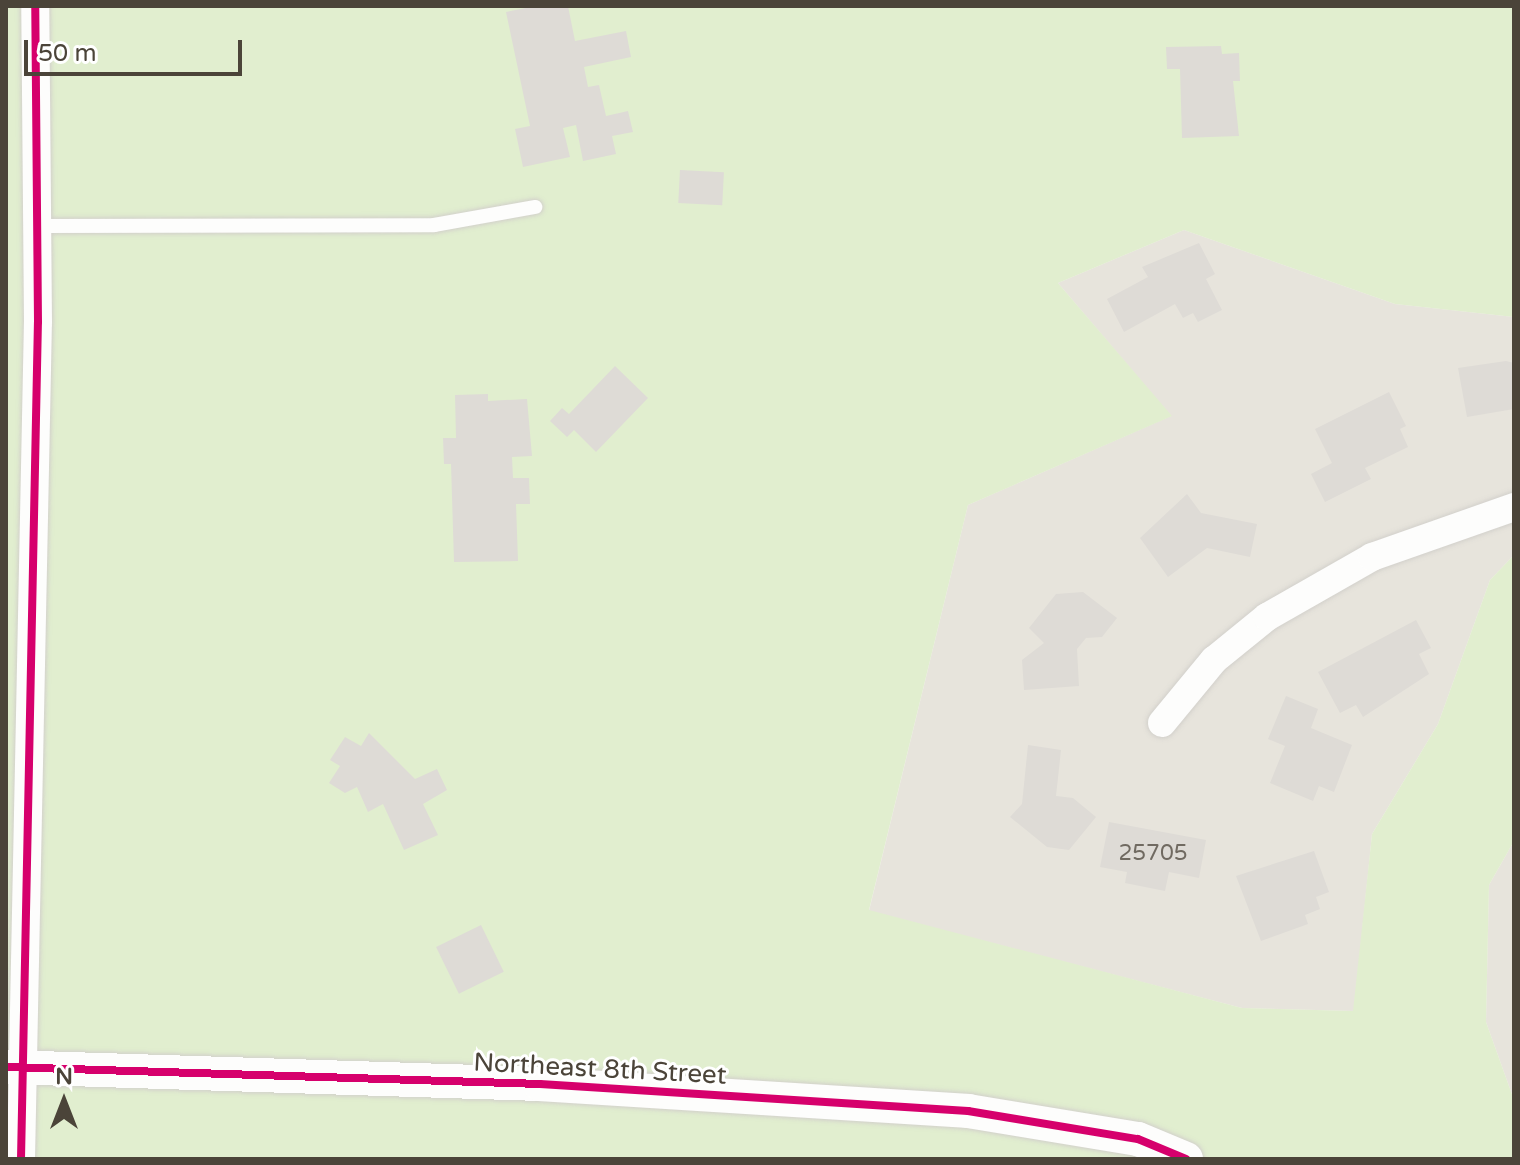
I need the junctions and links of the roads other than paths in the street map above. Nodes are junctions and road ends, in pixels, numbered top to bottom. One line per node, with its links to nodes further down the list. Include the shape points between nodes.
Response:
1 (35, 6): 3 (street)
2 (535, 207): 3 (lane, via 434,225)
3 (37, 226): 6 (street)
4 (1514, 507): 5 (street, via 1372,557 1267,617 1214,660)
5 (1162, 723)
6 (15, 1067): 7 (street); 8 (street, Northeast 8th Street, via 540,1084 968,1111 1123,1136)
7 (21, 1159)
8 (1186, 1159)

